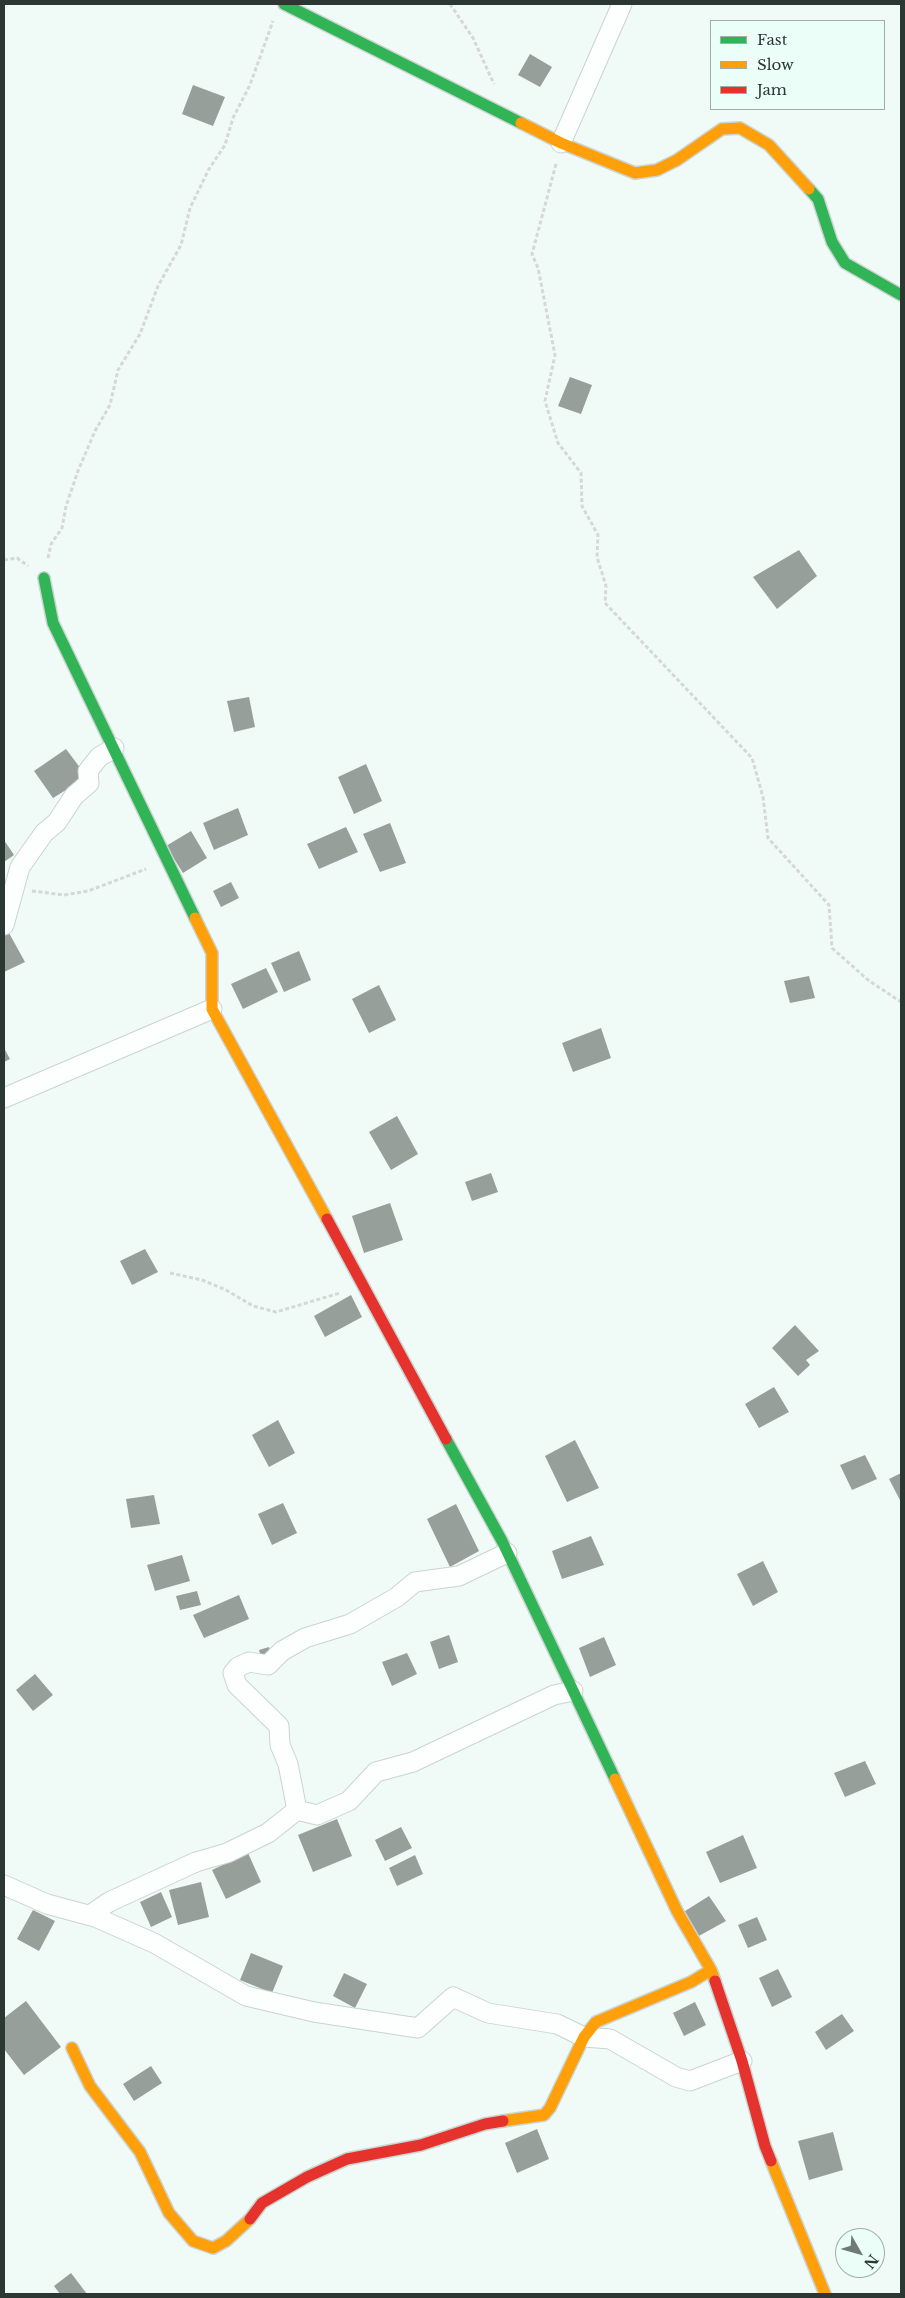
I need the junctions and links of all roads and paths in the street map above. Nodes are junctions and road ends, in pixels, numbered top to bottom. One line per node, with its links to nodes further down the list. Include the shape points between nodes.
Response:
1 (284, 4): 6 (street)
2 (450, 4): 5 (path, via 473,38)
3 (622, 4): 6 (street)
4 (274, 19): 9 (path, via 250,85 233,118 226,145 209,169 190,208 180,245 158,286 140,334 118,370 110,405 78,471 62,528 51,544)
5 (494, 86)
6 (561, 143): 7 (street, via 635,173 657,170 678,160 722,129 740,128 769,145 818,199 832,242 845,262); 14 (path, via 532,254 538,268 555,355 545,401 558,443 582,473 582,506 598,535 597,557 606,586 605,602 752,758 763,796 768,838 829,905 832,948 868,980)
7 (901, 295)
8 (4, 560): 9 (path, via 17,558)
9 (44, 578): 10 (street, via 54,623)
10 (114, 748): 11 (street); 12 (street, via 99,757 88,771 89,783 33,847 20,867)
11 (166, 858): 12 (path, via 150,868 88,891 64,895); 15 (street, via 212,953)
12 (14, 889): 13 (street)
13 (4, 925)
14 (901, 1002)
15 (212, 1009): 16 (street); 18 (street)
16 (4, 1098)
17 (170, 1274): 18 (path, via 202,1280 253,1306 276,1312 339,1293)
18 (360, 1280): 19 (street)
19 (507, 1553): 20 (street); 21 (street, via 459,1576 415,1582 397,1597 350,1624 305,1638 282,1651 268,1665 249,1662 233,1673 237,1685 279,1726 280,1745 288,1764)
20 (573, 1691): 21 (street, via 554,1696 413,1762 376,1772 349,1801 317,1815); 24 (street, via 676,1911)
21 (297, 1810): 23 (street, via 268,1833 110,1902)
22 (4, 1885): 23 (street, via 47,1904)
23 (90, 1916): 25 (street, via 154,1943 246,1996 314,2012 418,2028 453,1997 488,2013 556,2024)
24 (710, 1970): 25 (street, via 690,1982 596,2022); 27 (street)
25 (584, 2037): 26 (street, via 544,2115 485,2124 421,2145 347,2159 262,2203 246,2224 213,2248 193,2242 169,2213 140,2152 90,2086); 27 (street, via 610,2040 676,2077 690,2081)
26 (72, 2048)
27 (742, 2061): 28 (street, via 765,2146)
28 (825, 2294)

